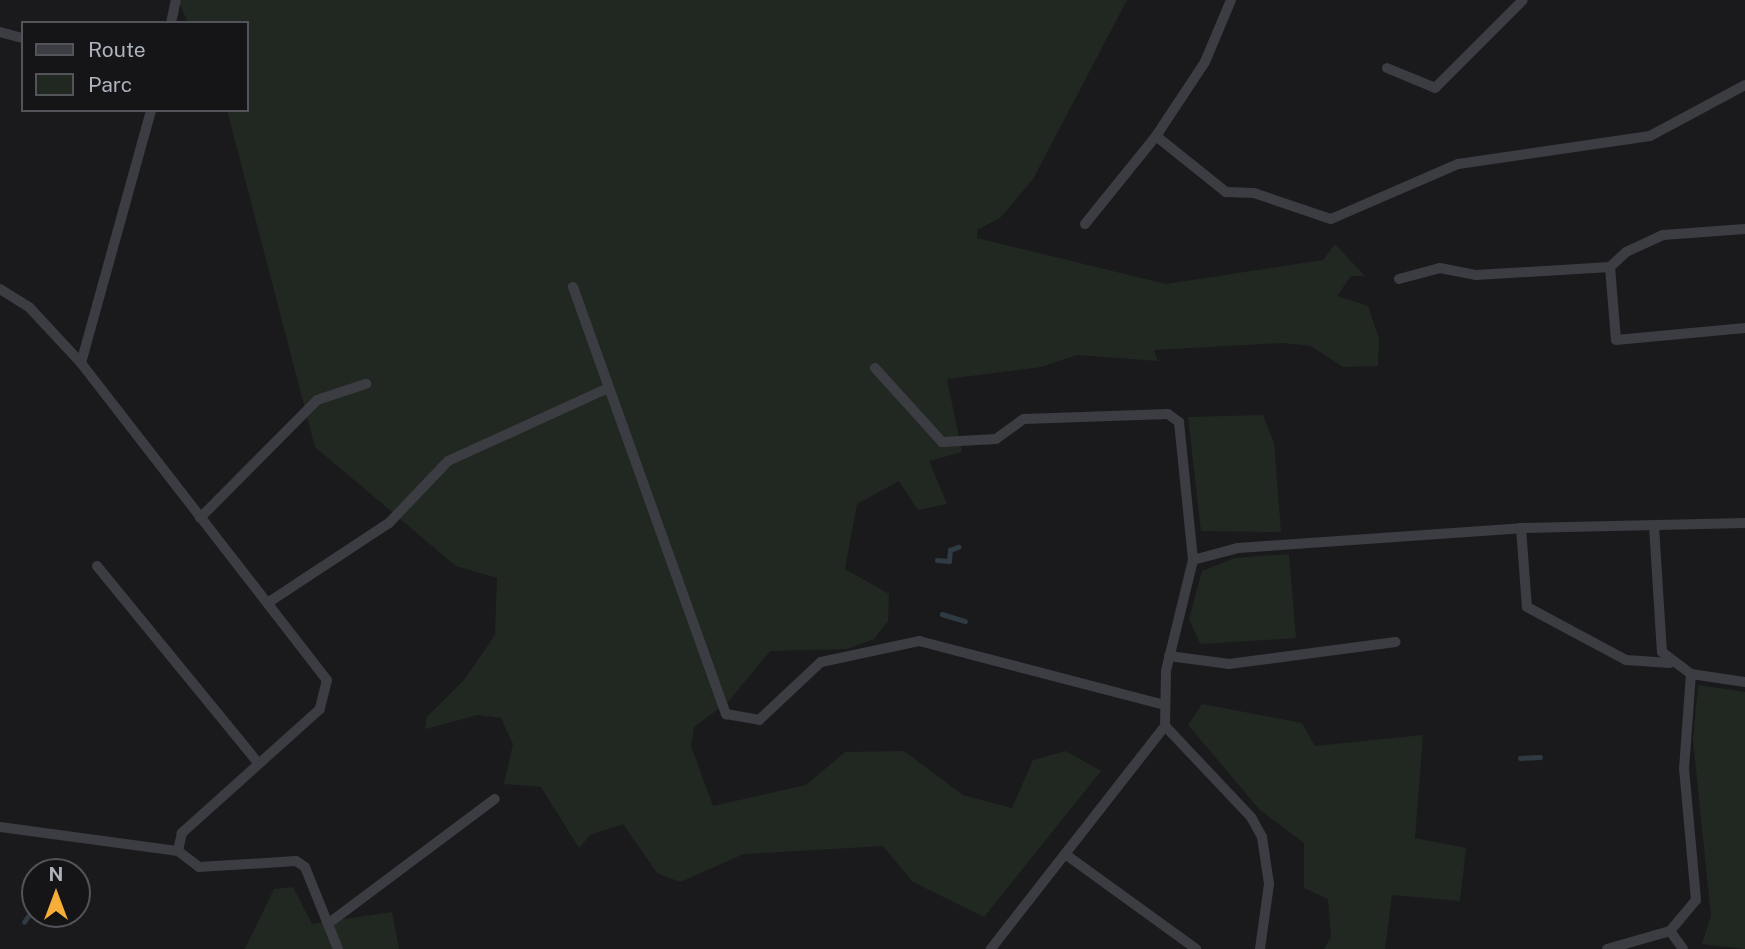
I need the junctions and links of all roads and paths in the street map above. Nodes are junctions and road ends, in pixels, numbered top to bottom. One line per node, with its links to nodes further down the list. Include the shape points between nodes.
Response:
1 (176, 0): 4 (street)
2 (1231, 0): 10 (street, via 1205,62)
3 (1522, 0): 7 (street, via 1435,88)
4 (171, 21)
5 (0, 32): 6 (street)
6 (21, 37)
7 (1387, 68)
8 (1745, 85): 10 (street, via 1650,136 1458,164 1382,193 1337,220 1254,193 1226,192)
9 (150, 112): 18 (street)
10 (1156, 136): 11 (street)
11 (1085, 224)
12 (1745, 229): 13 (street, via 1663,235 1626,252)
13 (1610, 267): 14 (street, via 1476,275 1440,268); 17 (street, via 1616,341)
14 (1399, 279)
15 (573, 288): 21 (street)
16 (0, 289): 18 (street, via 29,307)
17 (1745, 328)
18 (81, 363): 22 (street)
19 (875, 368): 26 (street, via 942,442 996,439 1024,419 1174,415)
20 (366, 384): 22 (street, via 317,400)
21 (608, 388): 28 (street, via 448,461 389,523); 34 (street, via 719,706 735,720 759,720 821,662 919,641)
22 (200, 518): 28 (street)
23 (1745, 523): 24 (street)
24 (1654, 526): 25 (street); 31 (street, via 1659,634)
25 (1521, 528): 26 (street, via 1238,548); 31 (street, via 1527,607 1626,660)
26 (1193, 560): 30 (street)
27 (97, 566): 36 (street)
28 (269, 602): 36 (street, via 323,672 327,690 320,709)
29 (1396, 642): 30 (street, via 1229,664)
30 (1169, 656): 34 (street)
31 (1670, 663): 32 (street)
32 (1691, 674): 33 (street); 42 (street, via 1684,769 1696,900 1690,914)
33 (1745, 682)
34 (1165, 705): 35 (street)
35 (1164, 726): 40 (street); 46 (street, via 1251,817 1262,838 1269,884)
36 (258, 763): 39 (street, via 182,834)
37 (495, 799): 41 (street)
38 (0, 827): 39 (street)
39 (178, 851): 41 (street, via 199,867 296,861 305,867)
40 (1065, 854): 44 (street); 45 (street)
41 (330, 923): 43 (street)
42 (1670, 931): 47 (street); 48 (street)
43 (338, 949)
44 (991, 949)
45 (1196, 949)
46 (1260, 949)
47 (1607, 949)
48 (1683, 949)

